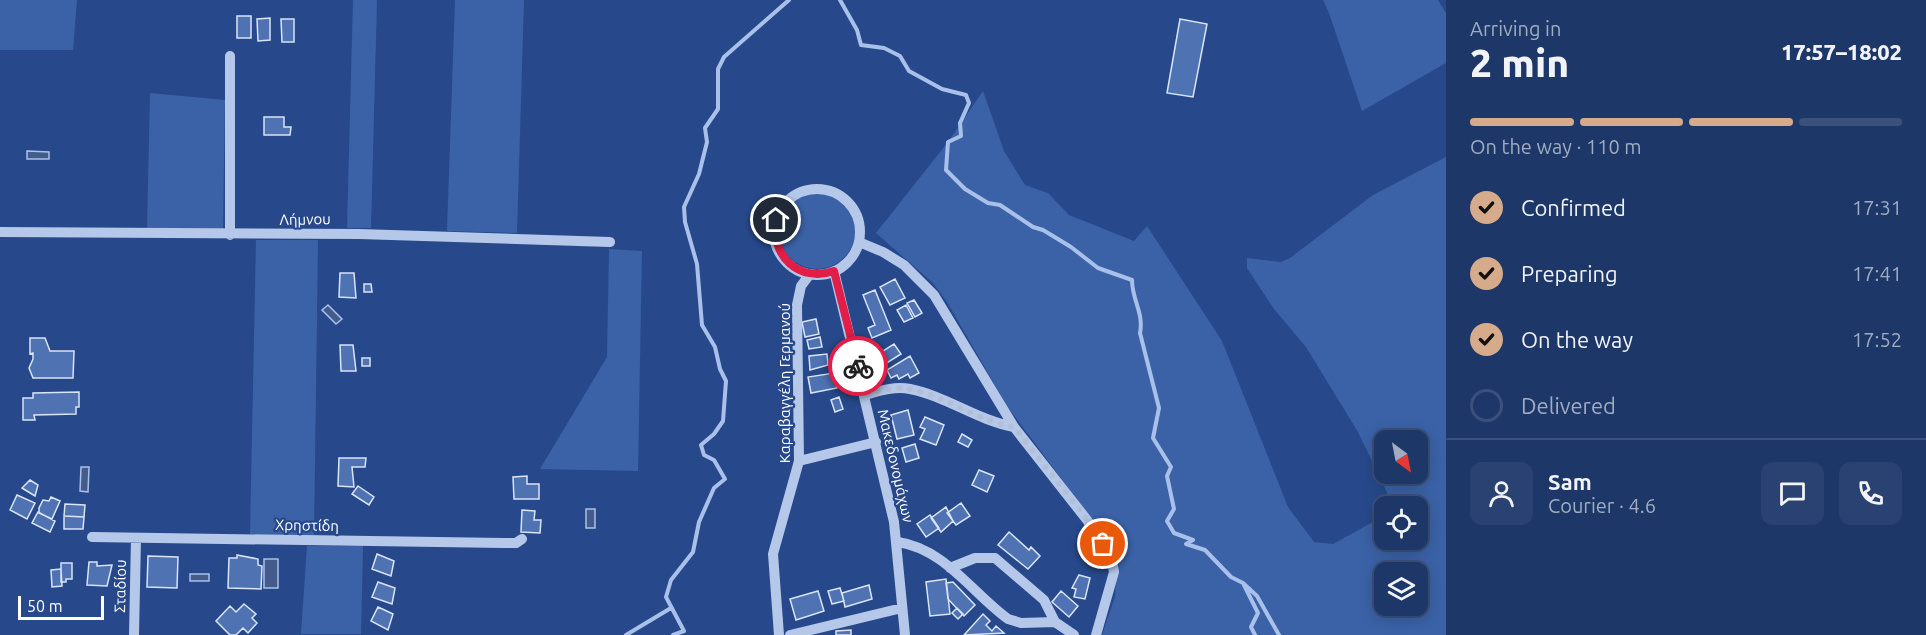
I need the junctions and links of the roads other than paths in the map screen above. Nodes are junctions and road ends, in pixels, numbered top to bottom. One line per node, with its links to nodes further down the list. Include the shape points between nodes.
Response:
1 (230, 56): 3 (street)
2 (0, 232): 3 (street, Λήμνου)
3 (230, 235): 4 (street, Λήμνου, via 359,234)
4 (610, 242)
5 (859, 243): 6 (street, via 850,260); 7 (street, via 859,220 842,196 823,189 793,196 780,211 775,241 784,259); 9 (street, via 896,259 926,286)
6 (834, 271): 7 (street); 8 (street, Μακεδονομάχων)
7 (810, 274): 11 (street, Καραβαγγέλη Γερμανού, via 801,286 797,305)
8 (865, 395): 9 (street, via 910,389 993,423); 10 (street, Μακεδονομάχων)
9 (1014, 427): 24 (street, via 1084,515 1111,556 1114,572)
10 (876, 442): 11 (street); 15 (street, Μακεδονομάχων)
11 (799, 461): 20 (street, Καραβαγγέλη Γερμανού, via 773,554)
12 (92, 537): 13 (street, Χρηστίδη)
13 (136, 538): 14 (street, Χρηστίδη, via 504,543); 19 (street, Σταδίου)
14 (522, 539)
15 (898, 542): 16 (street, via 921,548); 17 (street, Μακεδονομάχων)
16 (950, 568): 18 (street, via 1008,619 1021,623); 18 (street, via 975,558 995,558 1044,600)
17 (902, 608): 21 (street); 22 (street, Μακεδονομάχων)
18 (1055, 622): 23 (street)
19 (134, 635)
20 (779, 635)
21 (790, 635)
22 (905, 635)
23 (1074, 635)
24 (1096, 635)

